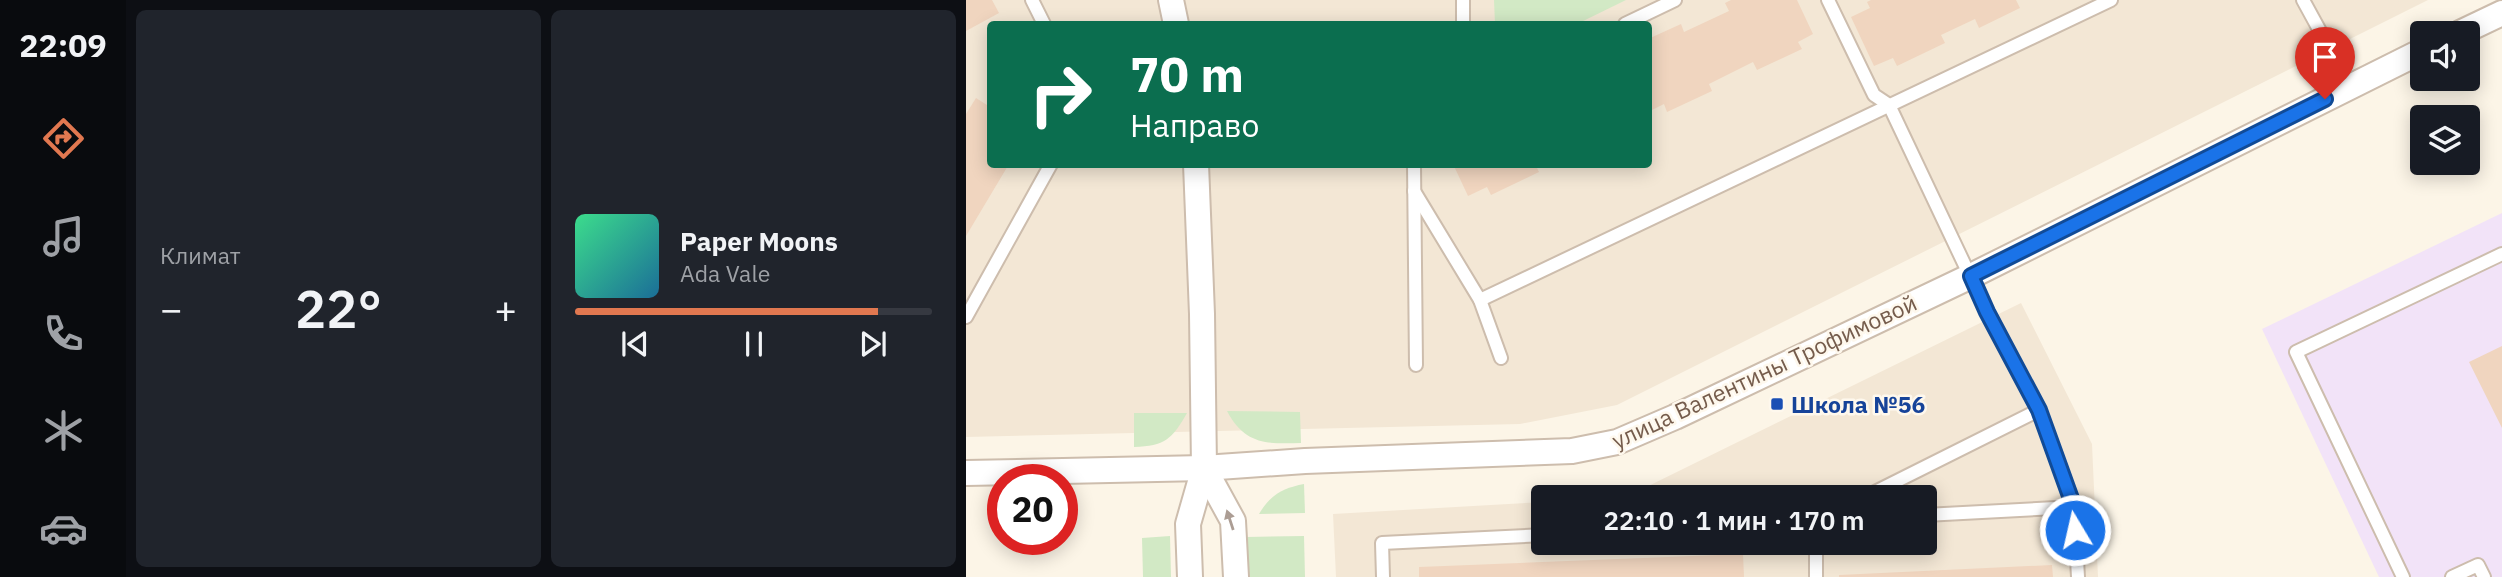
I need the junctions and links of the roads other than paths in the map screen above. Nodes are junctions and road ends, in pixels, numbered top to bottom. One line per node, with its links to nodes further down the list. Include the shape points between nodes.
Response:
1 (1032, 0): 9 (lane)
2 (1171, 0): 10 (street)
3 (1464, 0): 11 (lane)
4 (1675, 0): 12 (lane)
5 (1828, 0): 16 (lane, via 1874,95)
6 (2111, 0): 16 (lane)
7 (2304, 0): 15 (lane)
8 (2502, 13): 13 (street)
9 (1042, 21)
10 (1175, 21)
11 (1463, 21)
12 (1631, 21)
13 (2480, 23)
14 (2410, 57): 15 (street, улица Валентины Трофимовой)
15 (2350, 86): 22 (street, улица Валентины Трофимовой)
16 (1889, 105): 22 (lane); 23 (lane)
17 (1049, 168): 24 (lane)
18 (1196, 168): 28 (street)
19 (1414, 168): 20 (lane)
20 (1415, 191): 23 (lane); 26 (lane)
21 (2502, 254): 40 (lane, via 2296,352)
22 (1971, 276): 27 (lane); 28 (street, улица Валентины Трофимовой, via 1617,442 1572,451)
23 (1480, 300): 25 (lane)
24 (966, 317)
25 (1501, 358)
26 (1416, 365)
27 (2039, 410): 30 (lane); 31 (lane)
28 (1204, 468): 29 (street, улица Валентины Трофимовой); 35 (street, via 1188,524); 36 (street, one-way to 28, via 1233,521)
29 (966, 473)
30 (1888, 485)
31 (2074, 507): 32 (lane); 39 (lane)
32 (1937, 514)
33 (1531, 536): 37 (lane, via 1382,543)
34 (1816, 555): 38 (lane)
35 (1189, 577)
36 (1236, 577)
37 (1383, 577)
38 (1816, 577)
39 (2078, 577)
40 (2403, 577)
41 (2452, 577): 42 (lane, via 2478,565)
42 (2484, 577)

